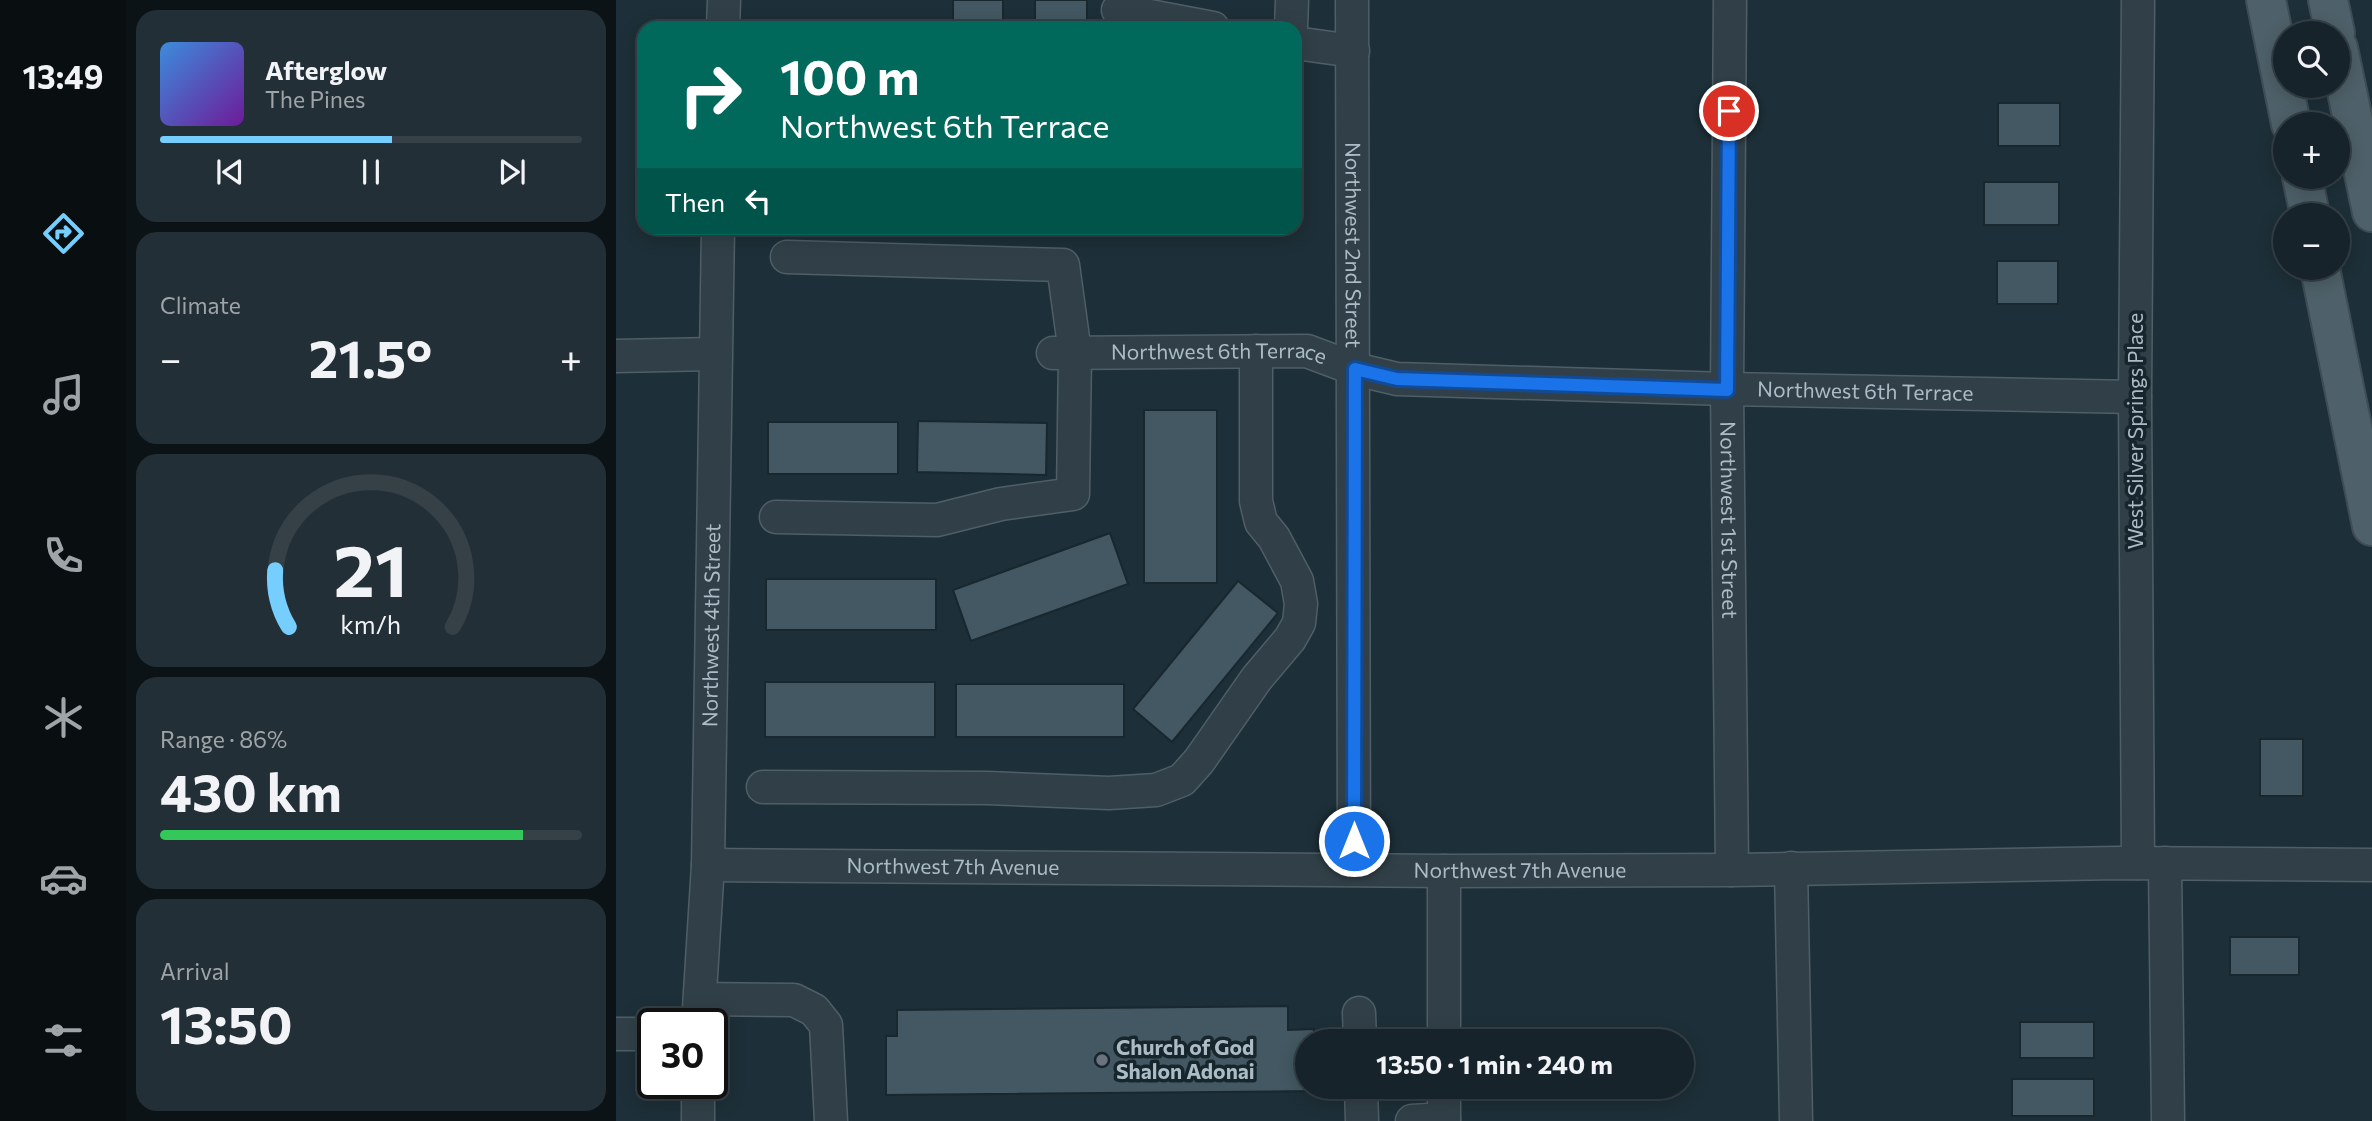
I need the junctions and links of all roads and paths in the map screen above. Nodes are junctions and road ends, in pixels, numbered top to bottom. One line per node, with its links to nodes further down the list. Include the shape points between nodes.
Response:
1 (724, 0): 9 (street)
2 (1293, 0): 11 (street)
3 (1352, 0): 14 (street, Northwest 2nd Street)
4 (1730, 0): 26 (street, Northwest 1st Street)
5 (2138, 0): 27 (street, West Silver Springs Place)
6 (2328, 0): 12 (main road)
7 (1118, 10): 10 (street)
8 (2269, 13): 16 (main road)
9 (723, 21)
10 (1176, 21)
11 (1292, 21)
12 (2332, 21)
13 (1302, 44): 14 (street)
14 (1353, 51): 25 (street, Northwest 2nd Street)
15 (2348, 98): 17 (main road)
16 (2289, 112)
17 (2372, 212)
18 (718, 235): 23 (street, Northwest 4th Street)
19 (787, 257): 22 (street, via 1063,265)
20 (2322, 280): 29 (main road)
21 (1256, 351): 22 (street, Northwest 6th Terrace); 25 (street, Northwest 6th Terrace, via 1307,351); 30 (street, via 1256,501 1261,522 1297,581 1299,623 1182,780 1156,790 1109,793)
22 (1064, 353): 28 (street, via 1073,494 1001,504 937,520)
23 (715, 354): 24 (street); 32 (street, Northwest 4th Street)
24 (616, 356)
25 (1355, 369): 26 (street, Northwest 6th Terrace, via 1397,379); 35 (street, Northwest 2nd Street)
26 (1727, 390): 27 (street, Northwest 6th Terrace); 36 (street, Northwest 1st Street)
27 (2136, 397): 31 (street, West Silver Springs Place)
28 (776, 517)
29 (2372, 526)
30 (763, 788)
31 (2151, 863): 33 (street, Northwest 7th Avenue); 34 (street, Northwest 7th Avenue); 52 (street, West Silver Springs Place)
32 (708, 865): 35 (street, Northwest 7th Avenue); 38 (street, Northwest 4th Street)
33 (2372, 865)
34 (1791, 868): 36 (street, Northwest 7th Avenue); 51 (street)
35 (1354, 869): 37 (street, Northwest 7th Avenue)
36 (1732, 870): 37 (street, Northwest 7th Avenue)
37 (1444, 871): 40 (street)
38 (699, 1008)
39 (728, 1008): 48 (street, via 794,1000 814,1010 825,1025)
40 (1444, 1029)
41 (616, 1034): 42 (street)
42 (637, 1034)
43 (698, 1099): 47 (street)
44 (1361, 1099): 49 (street)
45 (1444, 1099): 46 (street)
46 (1444, 1120): 50 (street)
47 (698, 1121)
48 (831, 1121)
49 (1362, 1121)
50 (1412, 1121)
51 (1796, 1121)
52 (2168, 1121)

